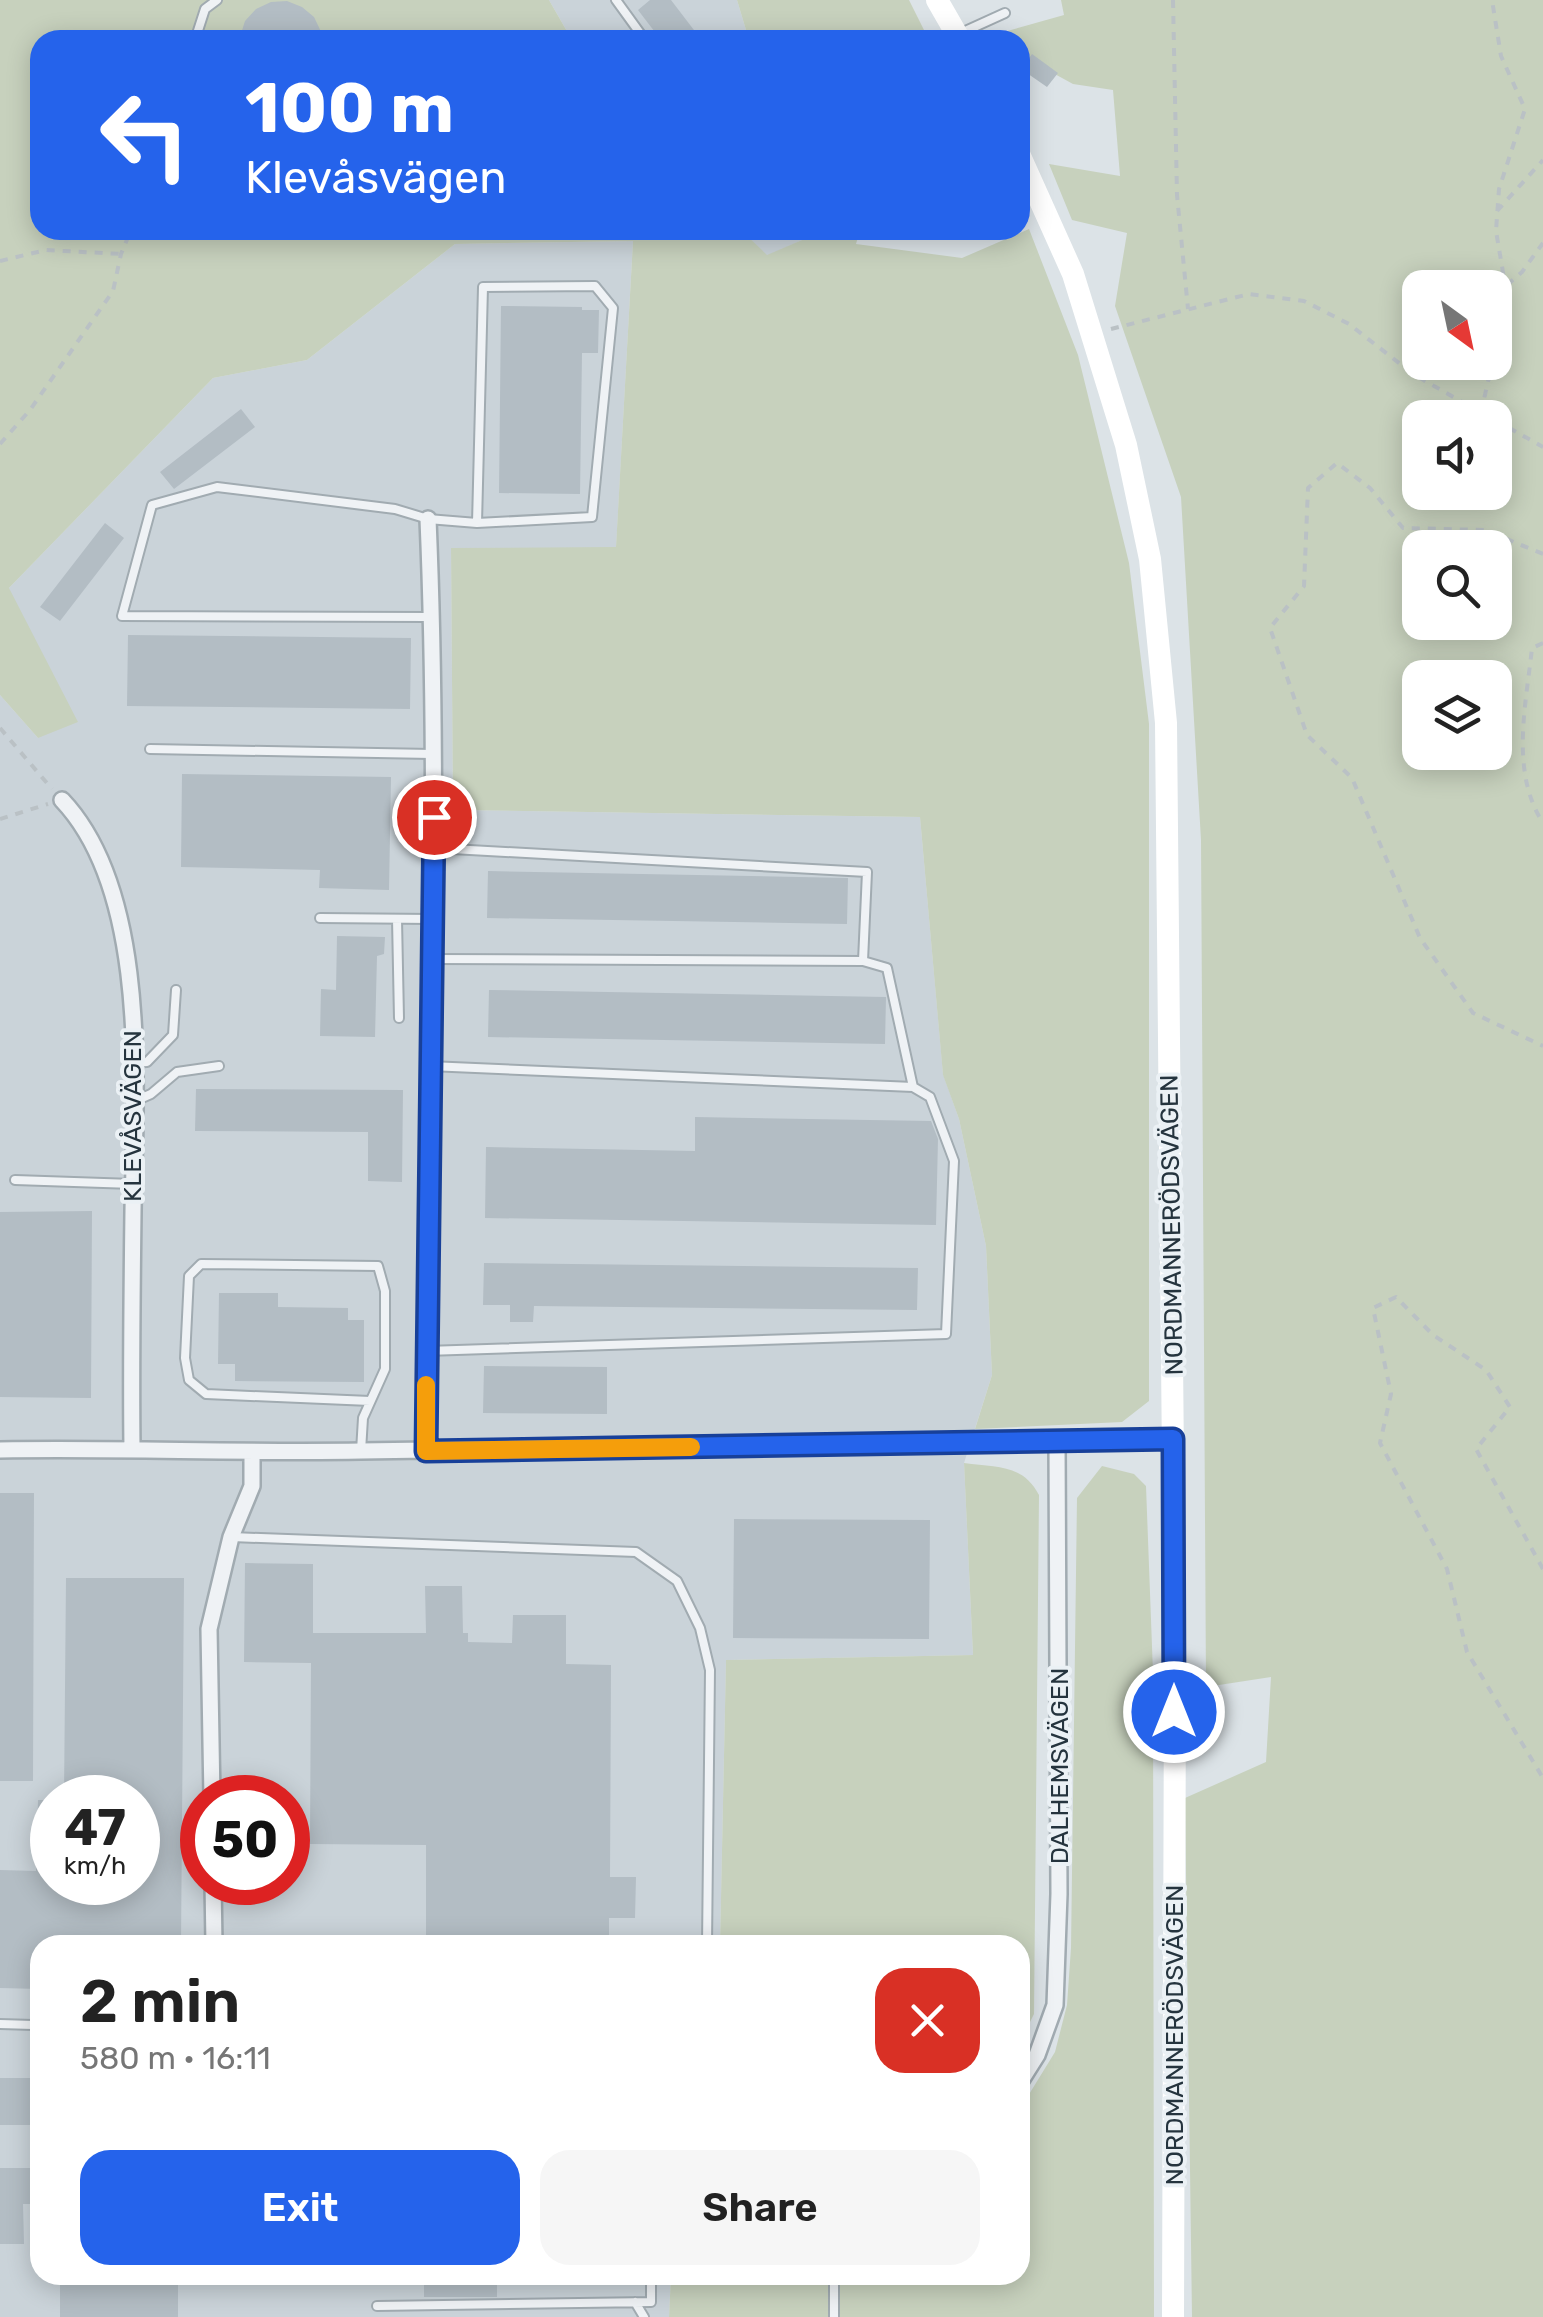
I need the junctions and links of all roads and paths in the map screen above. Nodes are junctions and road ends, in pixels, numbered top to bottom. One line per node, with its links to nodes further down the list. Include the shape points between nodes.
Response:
1 (216, 0): 9 (lane)
2 (616, 0): 7 (lane)
3 (634, 0): 7 (lane)
4 (937, 0): 11 (main road)
5 (1173, 0): 22 (path)
6 (1492, 0): 15 (path, via 1501,56 1525,108)
7 (626, 11): 10 (lane)
8 (1005, 13): 12 (lane)
9 (198, 30)
10 (638, 30)
11 (954, 30)
12 (972, 30)
13 (1543, 160): 15 (path)
14 (1030, 178): 23 (main road, NORDMANNERÖDSVÄGEN)
15 (1497, 211): 20 (path)
16 (127, 240): 18 (path)
17 (1543, 243): 21 (path)
18 (121, 254): 19 (path, via 46,250); 26 (path, via 113,292)
19 (0, 260)
20 (1503, 270)
21 (1512, 281)
22 (1188, 308): 23 (path); 24 (path, via 1249,294 1304,301)
23 (1092, 336): 57 (main road, NORDMANNERÖDSVÄGEN, via 1126,445 1150,560 1166,722)
24 (1460, 400)
25 (1512, 429): 27 (path)
26 (0, 444)
27 (1543, 446)
28 (428, 518): 29 (lane); 31 (street); 31 (lane, via 217,487 152,505 122,616)
29 (477, 523): 29 (lane, via 592,517 613,308 595,286 482,286)
30 (1543, 554): 47 (path, via 1485,530 1403,528 1370,488 1337,463 1308,488 1304,586 1270,628 1307,735 1352,778 1420,938 1473,1013)
31 (432, 617): 35 (street)
32 (1543, 643): 38 (path, via 1532,648 1521,753)
33 (0, 728): 36 (path)
34 (150, 748): 35 (lane)
35 (432, 754): 39 (street)
36 (62, 800): 37 (path); 48 (street, KLEVÅSVÄGEN, via 92,840 114,898 131,992)
37 (0, 819)
38 (1543, 823)
39 (434, 848): 42 (street); 44 (lane, via 867,872)
40 (320, 918): 41 (lane)
41 (397, 919): 42 (lane); 46 (lane)
42 (433, 919): 43 (street)
43 (432, 959): 44 (lane); 50 (street)
44 (863, 961): 51 (lane, via 887,968)
45 (176, 990): 48 (lane, via 174,1035 156,1055)
46 (400, 1018)
47 (1543, 1046)
48 (134, 1063): 52 (street, KLEVÅSVÄGEN)
49 (219, 1066): 52 (lane, via 176,1072)
50 (428, 1066): 51 (lane); 55 (street)
51 (913, 1087): 55 (lane, via 930,1097 954,1160 946,1334)
52 (135, 1100): 54 (street, KLEVÅSVÄGEN)
53 (15, 1180): 54 (lane)
54 (134, 1184): 59 (street, KLEVÅSVÄGEN)
55 (426, 1351): 61 (street)
56 (370, 1401): 56 (lane, via 206,1394 189,1380 185,1358 190,1276 201,1264 378,1266 385,1291 385,1368); 63 (lane)
57 (1173, 1439): 58 (street); 80 (main road, NORDMANNERÖDSVÄGEN)
58 (1057, 1442): 61 (street); 73 (street, DALHEMSVÄGEN, via 1055,2005)
59 (132, 1448): 60 (street); 62 (street)
60 (0, 1450)
61 (426, 1451): 63 (street)
62 (252, 1452): 63 (street); 64 (street, via 252,1486)
63 (361, 1452)
64 (231, 1537): 66 (street, via 209,1629); 70 (lane, via 636,1552 677,1581 700,1628 710,1670)
65 (1543, 1569): 67 (path, via 1476,1449 1510,1408 1486,1370 1433,1334 1396,1297 1373,1308 1391,1394 1380,1443 1447,1570 1467,1652)
66 (212, 1775)
67 (1543, 1778)
68 (214, 1905): 69 (street)
69 (214, 1935)
70 (708, 1935)
71 (0, 2024): 72 (lane)
72 (30, 2025)
73 (1030, 2066)
74 (651, 2285): 76 (lane, via 652,2302)
75 (834, 2285): 79 (lane)
76 (635, 2302): 77 (lane); 78 (lane)
77 (377, 2306)
78 (644, 2317)
79 (834, 2317)
80 (1173, 2317)

